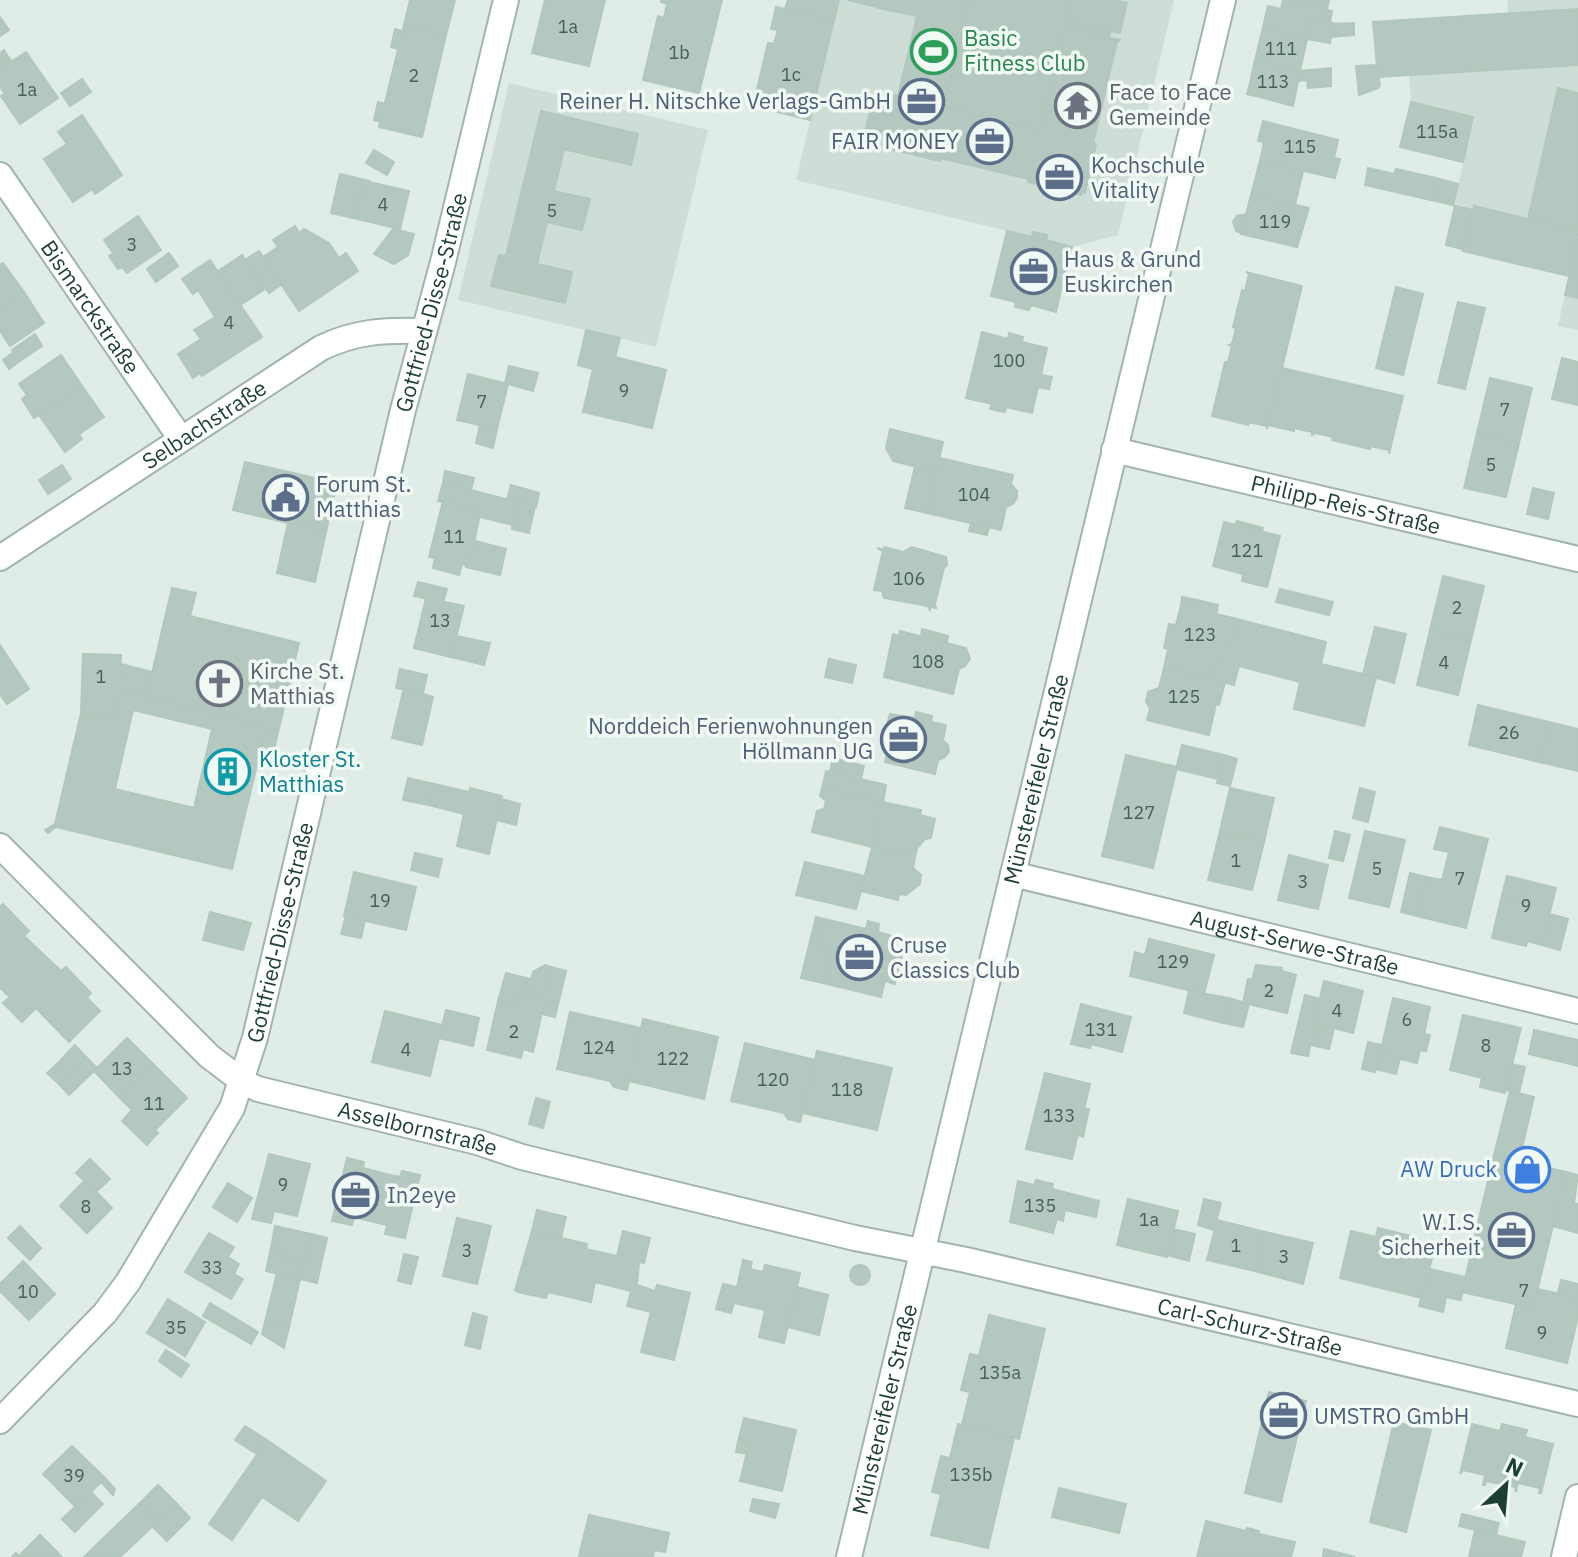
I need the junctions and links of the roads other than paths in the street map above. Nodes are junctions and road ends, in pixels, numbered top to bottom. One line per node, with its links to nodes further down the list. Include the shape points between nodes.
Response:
1 (506, 0): 4 (street, Gottfried-Disse-Straße)
2 (1223, 0): 6 (street, Münstereifeler Straße)
3 (0, 175): 5 (street, Bismarckstraße)
4 (423, 331): 5 (street, Selbachstraße, via 382,330 343,338); 12 (street, Gottfried-Disse-Straße)
5 (181, 439): 7 (street, Selbachstraße)
6 (1114, 450): 8 (street, Philipp-Reis-Straße); 10 (street, Münstereifeler Straße)
7 (0, 558)
8 (1578, 559)
9 (0, 846): 12 (street, Asselbornstraße, via 209,1056)
10 (1013, 874): 11 (street, August-Serwe-Straße); 13 (street, Münstereifeler Straße)
11 (1578, 1011)
12 (243, 1082): 13 (street, Asselbornstraße, via 537,1161); 15 (street, Gottfried-Disse-Straße, via 120,1292)
13 (922, 1252): 14 (street, Carl-Schurz-Straße); 17 (street, Münstereifeler Straße)
14 (1578, 1404)
15 (0, 1421)
16 (1578, 1497): 18 (street)
17 (849, 1557)
18 (1564, 1557)

